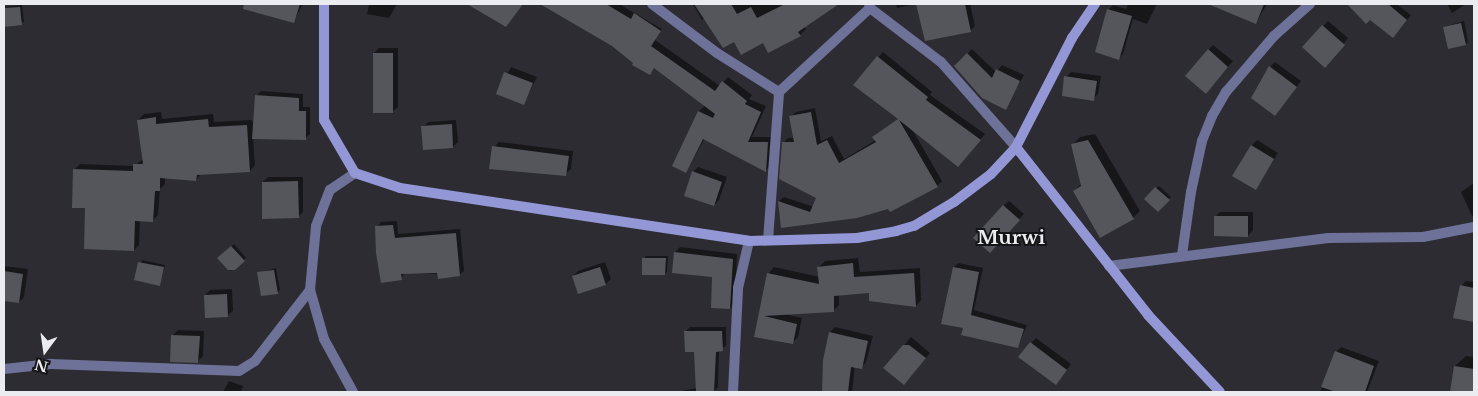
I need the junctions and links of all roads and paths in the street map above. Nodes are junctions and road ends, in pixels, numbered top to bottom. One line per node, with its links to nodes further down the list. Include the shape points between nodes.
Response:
1 (324, 4): 8 (main road, via 324,120)
2 (652, 4): 6 (street, via 717,53)
3 (1095, 4): 7 (main road, via 1072,38)
4 (1310, 4): 12 (street, via 1274,36 1226,92 1212,116 1202,140)
5 (869, 6): 6 (street); 7 (street, via 941,62)
6 (779, 92): 10 (street)
7 (1016, 147): 10 (main road, via 991,174 914,226 857,238); 13 (main road)
8 (355, 173): 11 (main road, via 400,188); 14 (street, via 330,190 316,226)
9 (1474, 227): 12 (street, via 1423,237 1328,238)
10 (768, 240): 11 (main road)
11 (749, 241): 17 (street, via 738,288)
12 (1182, 255): 13 (street)
13 (1109, 266): 18 (main road, via 1148,315)
14 (310, 290): 15 (street, via 255,361 239,371 51,364); 16 (street, via 324,339)
15 (4, 369)
16 (353, 392)
17 (733, 392)
18 (1220, 392)

